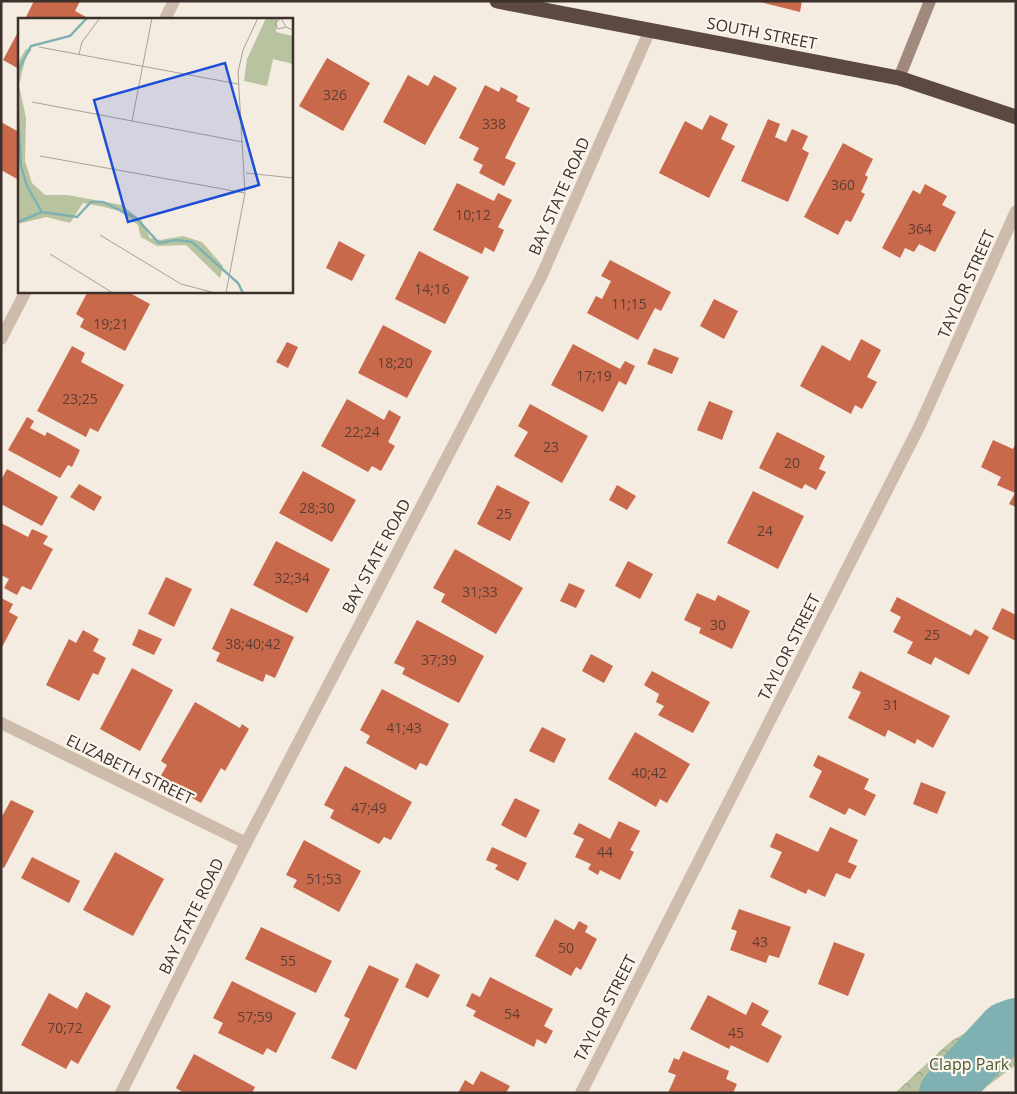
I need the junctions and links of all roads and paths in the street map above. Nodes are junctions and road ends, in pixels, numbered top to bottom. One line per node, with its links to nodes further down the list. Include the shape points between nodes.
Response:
1 (174, 1): 4 (street)
2 (497, 1): 5 (highway, SOUTH STREET)
3 (930, 1): 6 (street)
4 (166, 18)
5 (650, 30): 6 (highway, SOUTH STREET); 12 (street, BAY STATE ROAD, via 541,277)
6 (899, 78): 7 (highway, SOUTH STREET)
7 (1016, 117)
8 (1016, 211): 14 (street, TAYLOR STREET, via 920,425)
9 (25, 292): 10 (street)
10 (1, 339)
11 (1, 724): 12 (street, ELIZABETH STREET)
12 (246, 843): 13 (street, BAY STATE ROAD)
13 (121, 1093)
14 (580, 1093)

